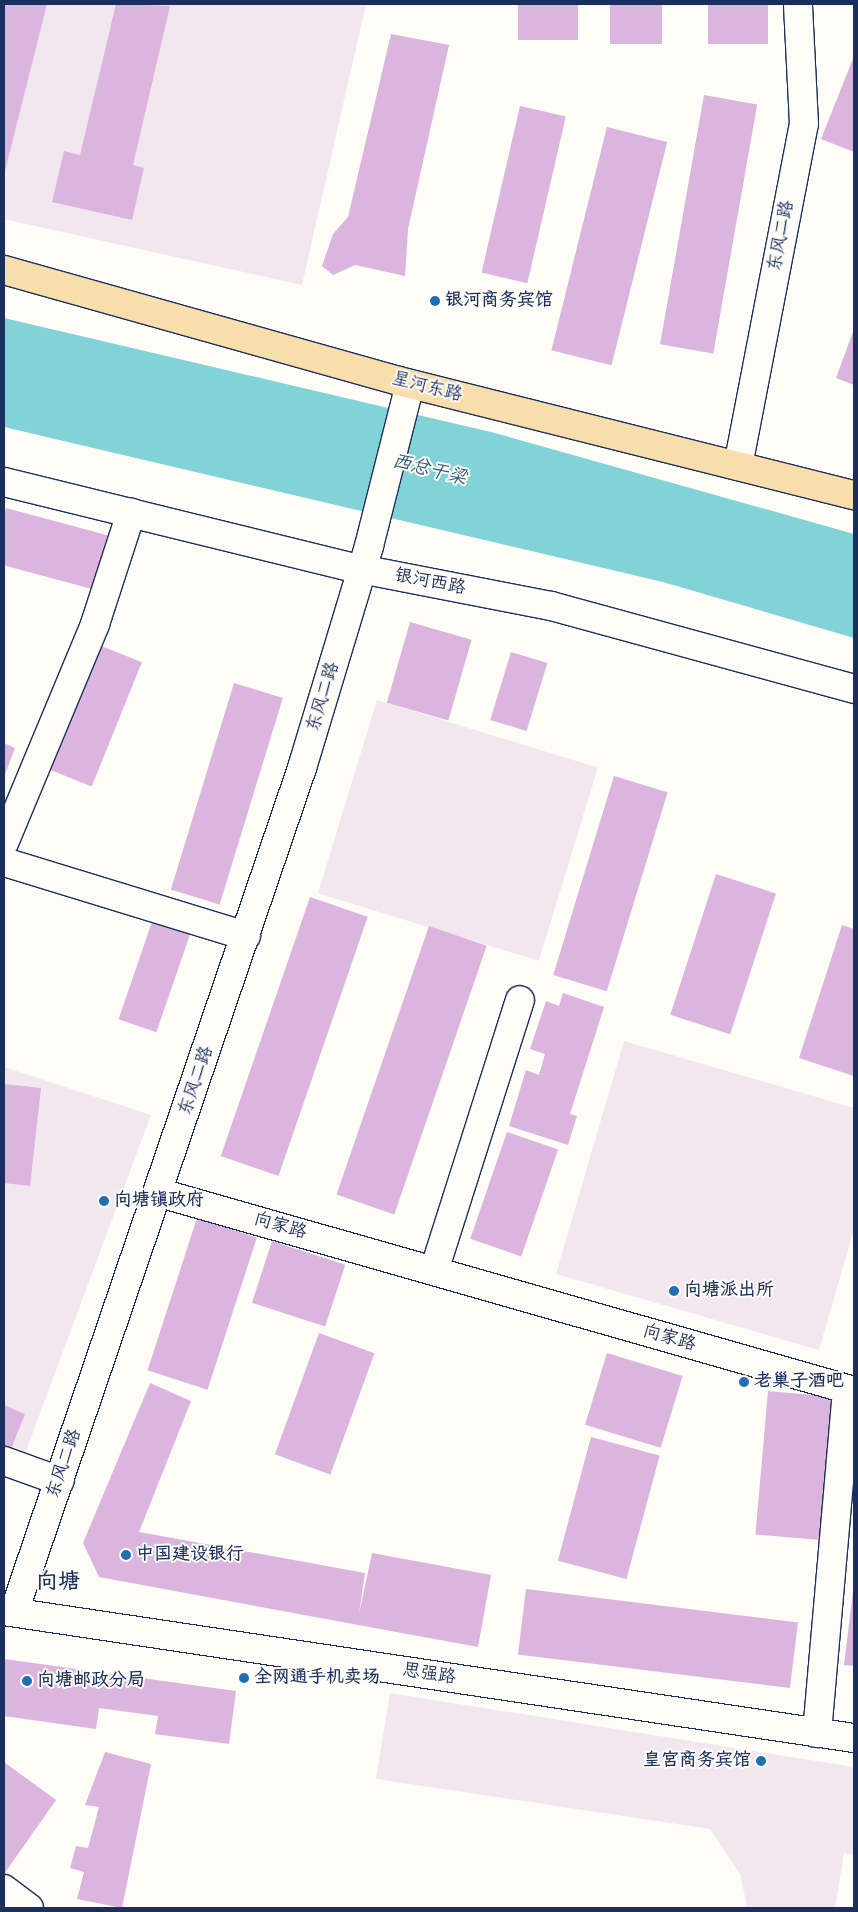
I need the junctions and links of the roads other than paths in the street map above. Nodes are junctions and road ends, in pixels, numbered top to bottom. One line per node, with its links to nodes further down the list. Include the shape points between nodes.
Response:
1 (798, 4): 4 (street, 东风二路, via 804,124)
2 (4, 270): 3 (main road, 星河东路)
3 (407, 394): 4 (main road, 星河东路); 8 (street, 东风二路)
4 (738, 466): 6 (main road, 星河东路)
5 (4, 482): 7 (street, 银河西路)
6 (854, 495)
7 (131, 513): 8 (street, 银河西路); 10 (street, via 95,624)
8 (365, 558): 9 (street, 银河西路); 12 (street, 东风二路)
9 (854, 689)
10 (4, 843)
11 (4, 862): 12 (street)
12 (246, 936): 14 (street, 东风二路)
13 (520, 1000): 15 (street)
14 (160, 1193): 15 (street, 向家路); 18 (street, 东风二路)
15 (434, 1271): 16 (street, 向家路)
16 (851, 1390): 20 (street, 向家路)
17 (4, 1461): 18 (street)
18 (60, 1480): 19 (street, 东风二路)
19 (9, 1612): 20 (street, 思强路)
20 (817, 1733): 21 (street, 思强路)
21 (854, 1738)
22 (4, 1889): 23 (street)
23 (29, 1908)

